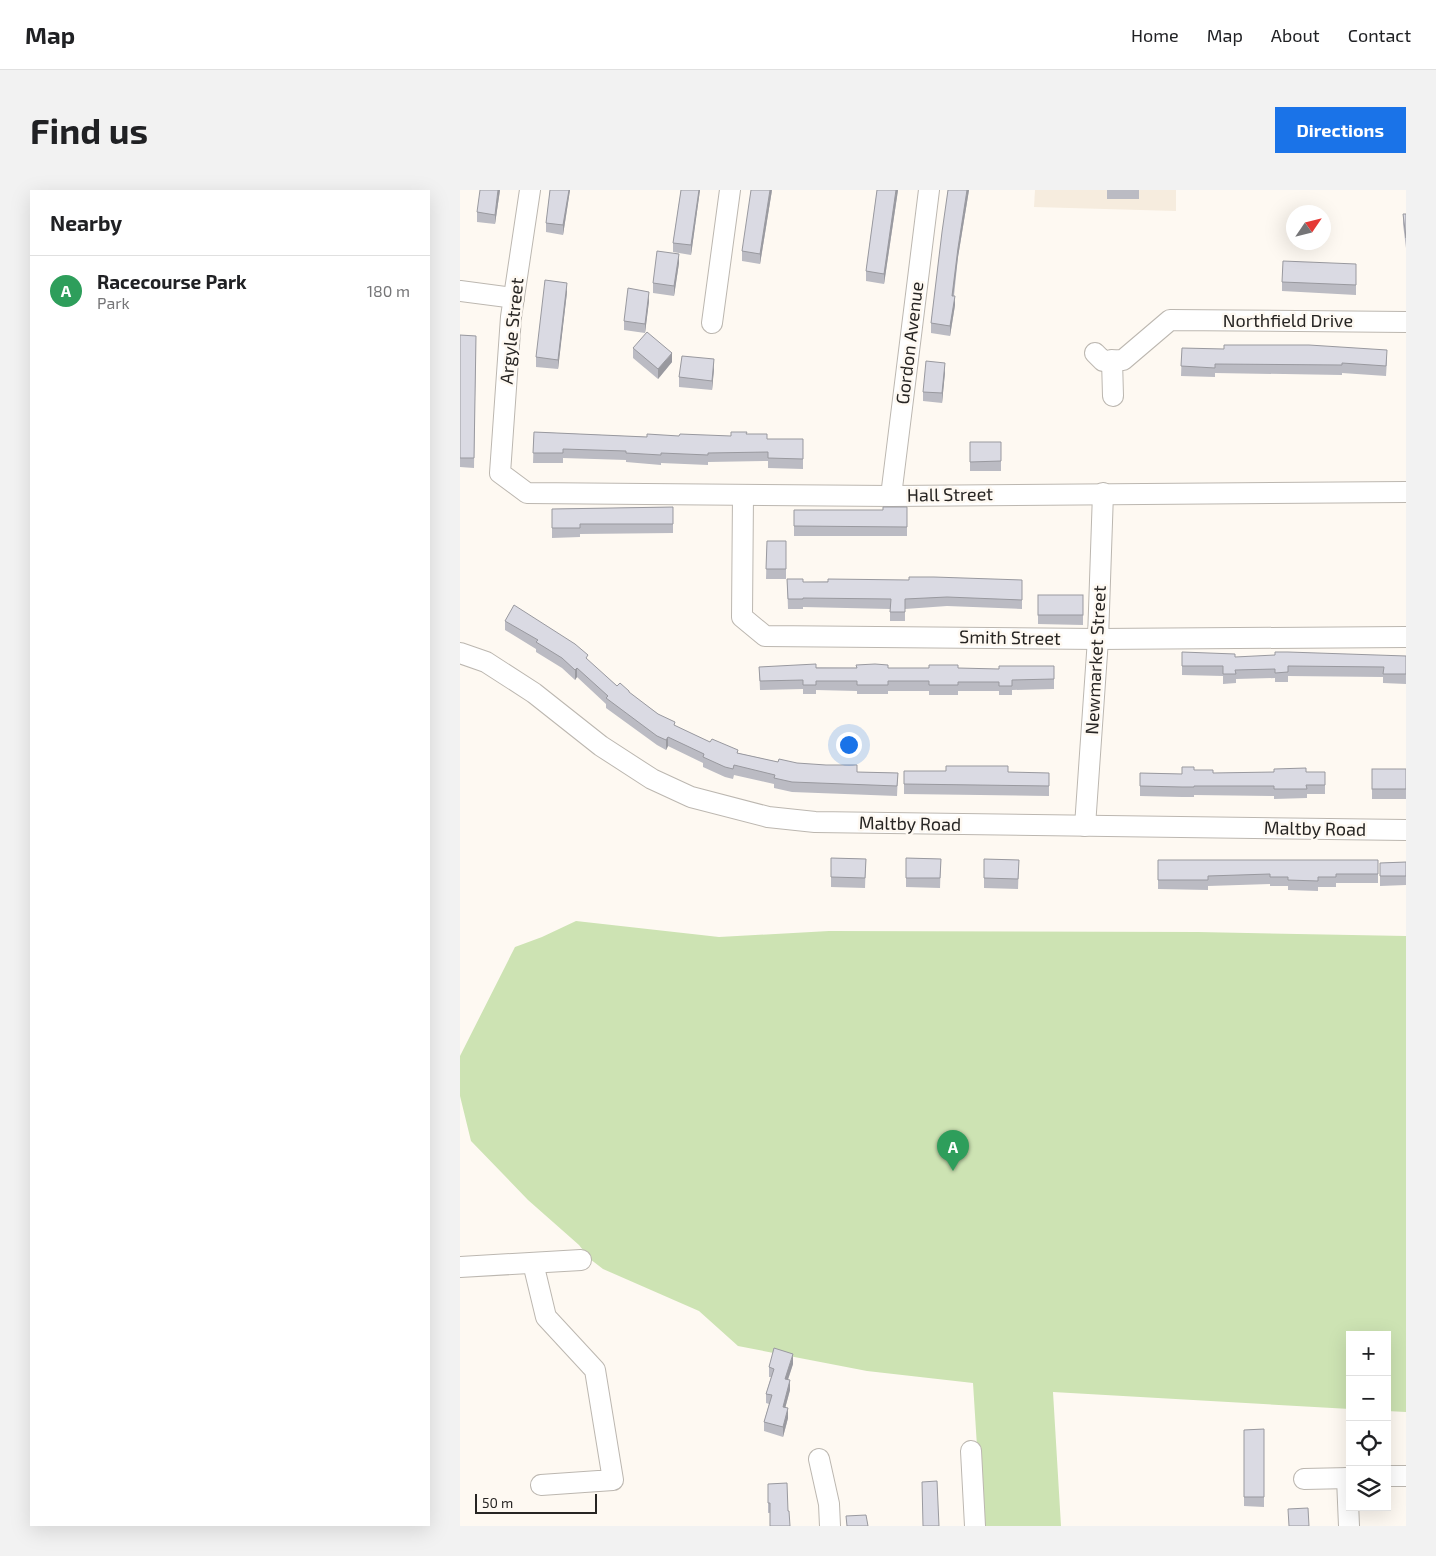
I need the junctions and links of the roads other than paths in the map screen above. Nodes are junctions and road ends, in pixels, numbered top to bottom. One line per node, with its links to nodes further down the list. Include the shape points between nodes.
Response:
1 (530, 190): 5 (street, Argyle Street)
2 (730, 190): 7 (street)
3 (929, 190): 13 (street, Gordon Avenue)
4 (460, 291): 5 (street)
5 (514, 298): 9 (street, Argyle Street)
6 (1406, 322): 8 (street, Northfield Drive, via 1170,320 1123,360 1103,357)
7 (712, 323)
8 (1113, 396)
9 (500, 472): 12 (street, Hall Street, via 527,493)
10 (1406, 492): 11 (street, Hall Street)
11 (1103, 493): 13 (street, Hall Street); 15 (street, Newmarket Street)
12 (743, 495): 13 (street, Hall Street); 15 (street, Smith Street, via 742,617 765,636)
13 (891, 496)
14 (1406, 637): 15 (street, Smith Street)
15 (1098, 639): 17 (street, Newmarket Street)
16 (460, 653): 17 (street, Maltby Road, via 486,662 534,693 637,770 691,797 768,817 815,822)
17 (1085, 826): 18 (street, Maltby Road)
18 (1406, 830)
19 (581, 1260): 20 (street)
20 (533, 1263): 21 (street); 28 (street, via 546,1317 596,1370 613,1480)
21 (460, 1267)
22 (971, 1452): 31 (street)
23 (820, 1459): 30 (street, via 830,1504)
24 (1391, 1476): 25 (street)
25 (1406, 1476)
26 (1346, 1478): 27 (street)
27 (1304, 1479)
28 (541, 1485)
29 (1349, 1511): 32 (street)
30 (830, 1526)
31 (975, 1526)
32 (1349, 1526)

